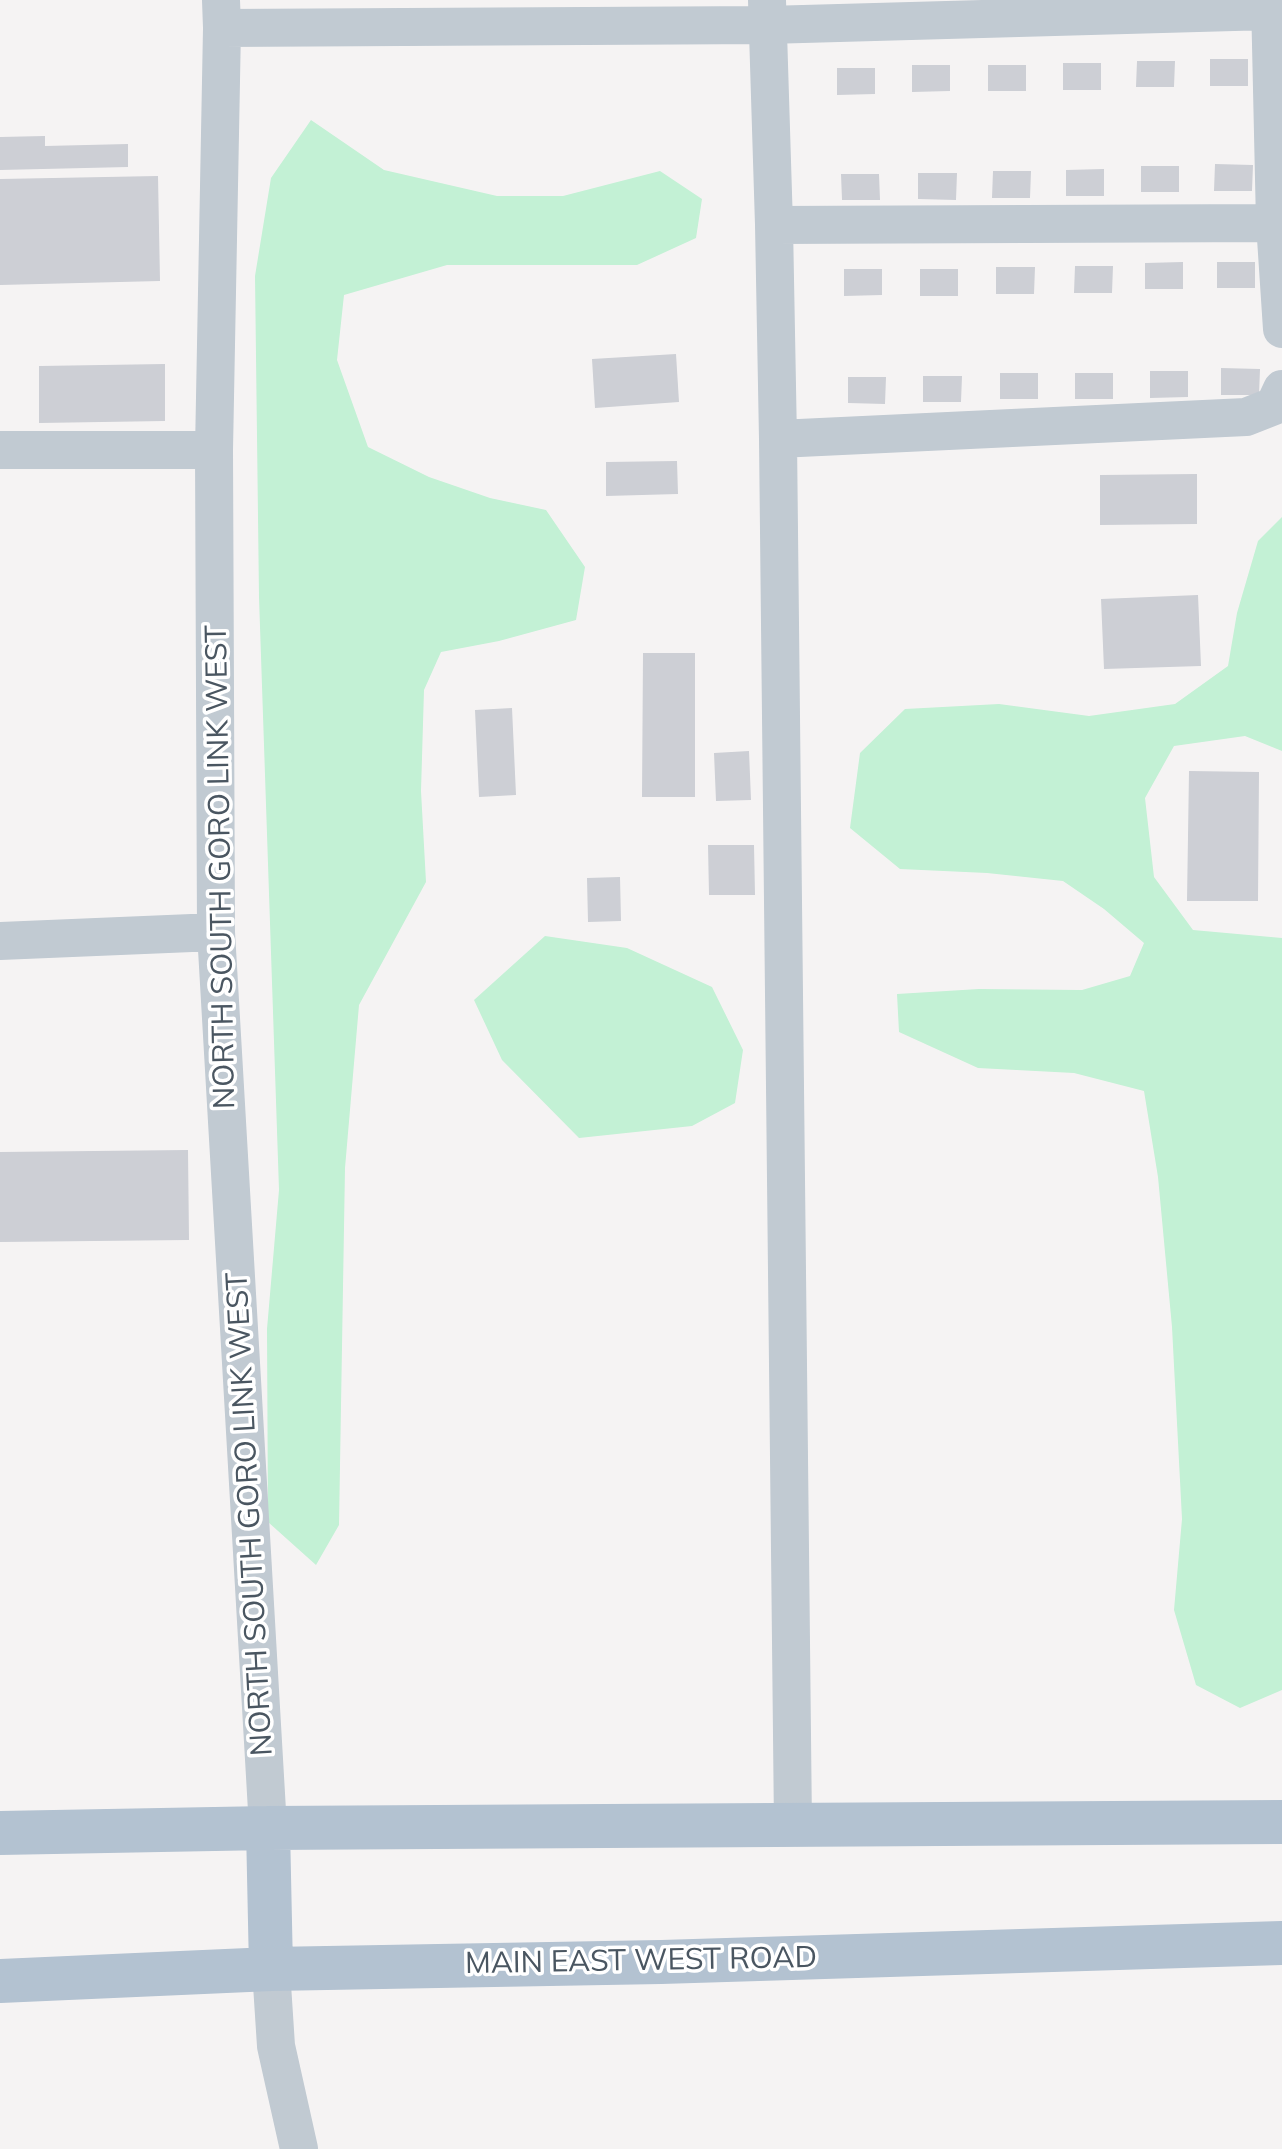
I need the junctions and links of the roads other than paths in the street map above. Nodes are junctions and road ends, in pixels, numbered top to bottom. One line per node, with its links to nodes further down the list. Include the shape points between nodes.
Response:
1 (1270, 6): 2 (street); 4 (street)
2 (767, 12): 3 (street); 5 (street)
3 (222, 14): 10 (street, NORTH SOUTH GORO LINK WEST)
4 (1275, 223): 5 (street); 6 (street)
5 (774, 225): 8 (street)
6 (1282, 329)
7 (1282, 389): 8 (street, via 1274,406 1246,417)
8 (778, 439): 14 (street)
9 (0, 450): 10 (street)
10 (214, 450): 11 (street, NORTH SOUTH GORO LINK WEST)
11 (216, 932): 12 (street); 15 (street, NORTH SOUTH GORO LINK WEST)
12 (0, 941)
13 (1282, 1822): 14 (main road)
14 (793, 1826): 15 (main road)
15 (268, 1828): 16 (main road); 18 (main road)
16 (0, 1833)
17 (1282, 1943): 18 (main road, MAIN EAST WEST ROAD)
18 (271, 1969): 19 (main road, MAIN EAST WEST ROAD); 20 (street, via 276,2046)
19 (0, 1981)
20 (299, 2149)

